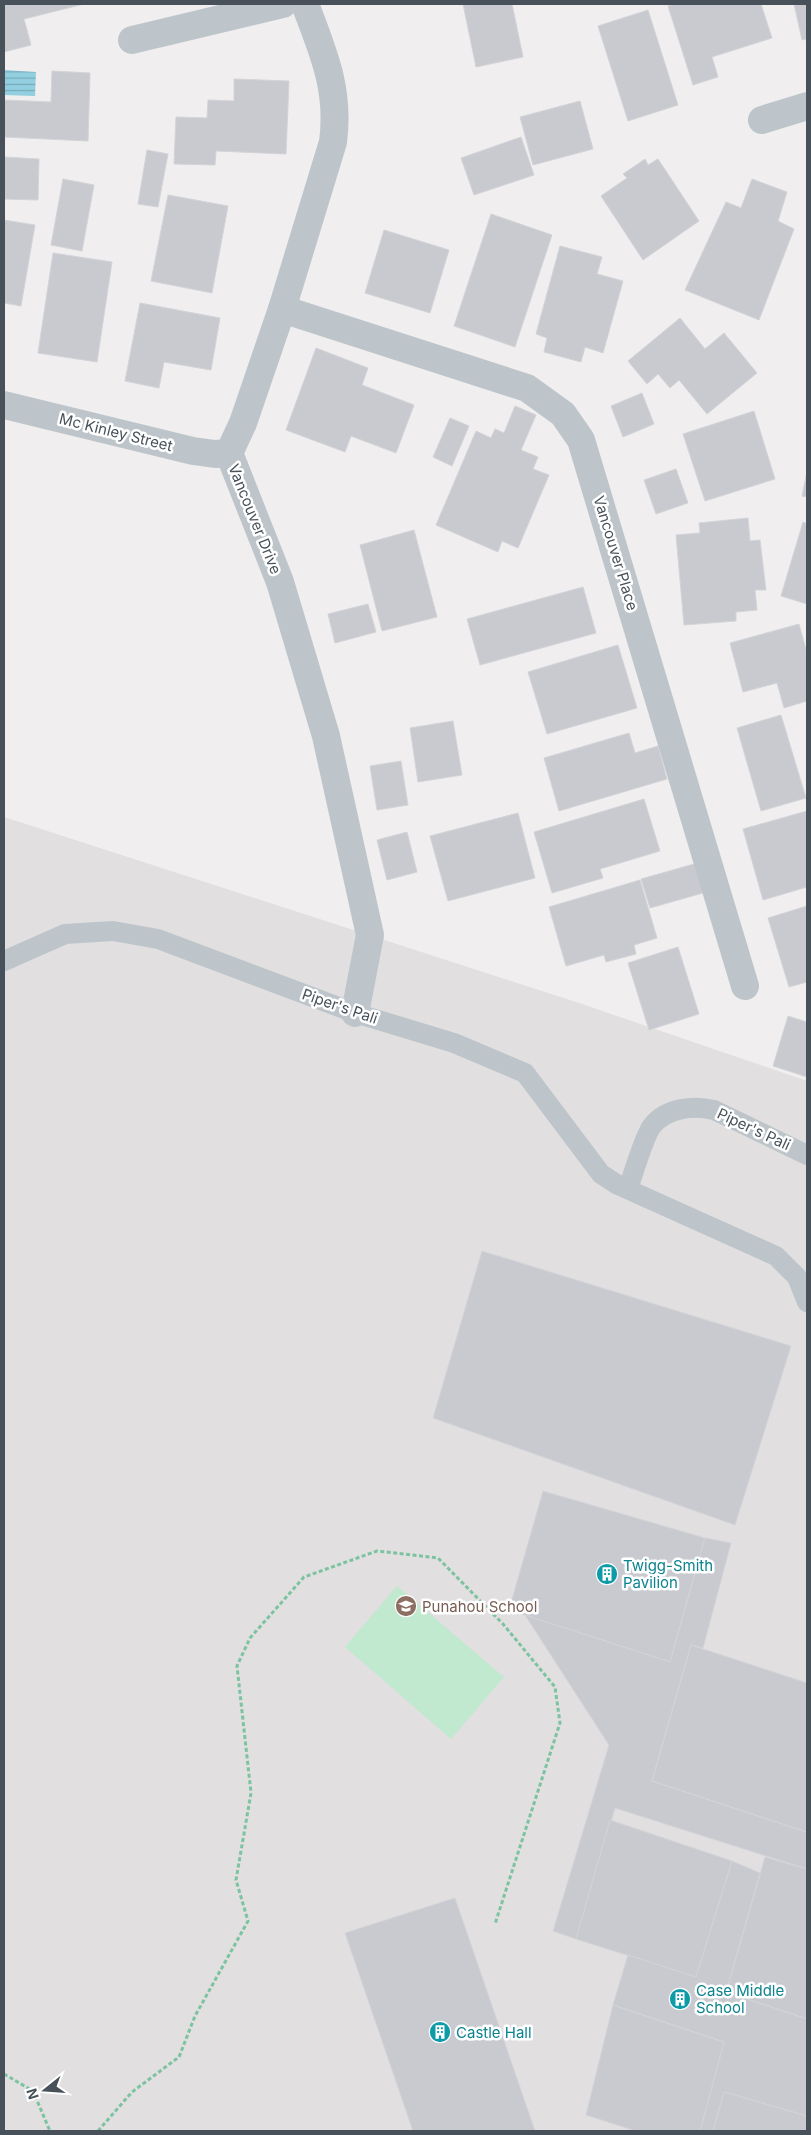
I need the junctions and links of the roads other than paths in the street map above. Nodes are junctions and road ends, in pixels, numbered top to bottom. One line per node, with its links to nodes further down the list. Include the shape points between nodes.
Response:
1 (283, 4): 3 (street)
2 (305, 4): 6 (street, Vancouver Drive, via 330,75 336,119 333,142)
3 (132, 40)
4 (807, 106): 5 (street)
5 (762, 120)
6 (282, 309): 8 (street, Vancouver Drive, via 243,423); 10 (street, Vancouver Place, via 528,388 563,414 581,440)
7 (4, 405): 8 (street, Mc Kinley Street, via 193,452)
8 (229, 453): 11 (street, Vancouver Drive, via 280,582 326,736 370,936)
9 (4, 961): 11 (lane, Piper's Pali, via 65,934 113,931 158,939)
10 (745, 986)
11 (355, 1013): 13 (lane, Piper's Pali, via 454,1044 525,1073 601,1174)
12 (807, 1155): 13 (lane, Piper's Pali, via 714,1110 680,1109 651,1127)
13 (628, 1189): 14 (lane, Piper's Pali, via 776,1256 797,1277)
14 (807, 1302)

